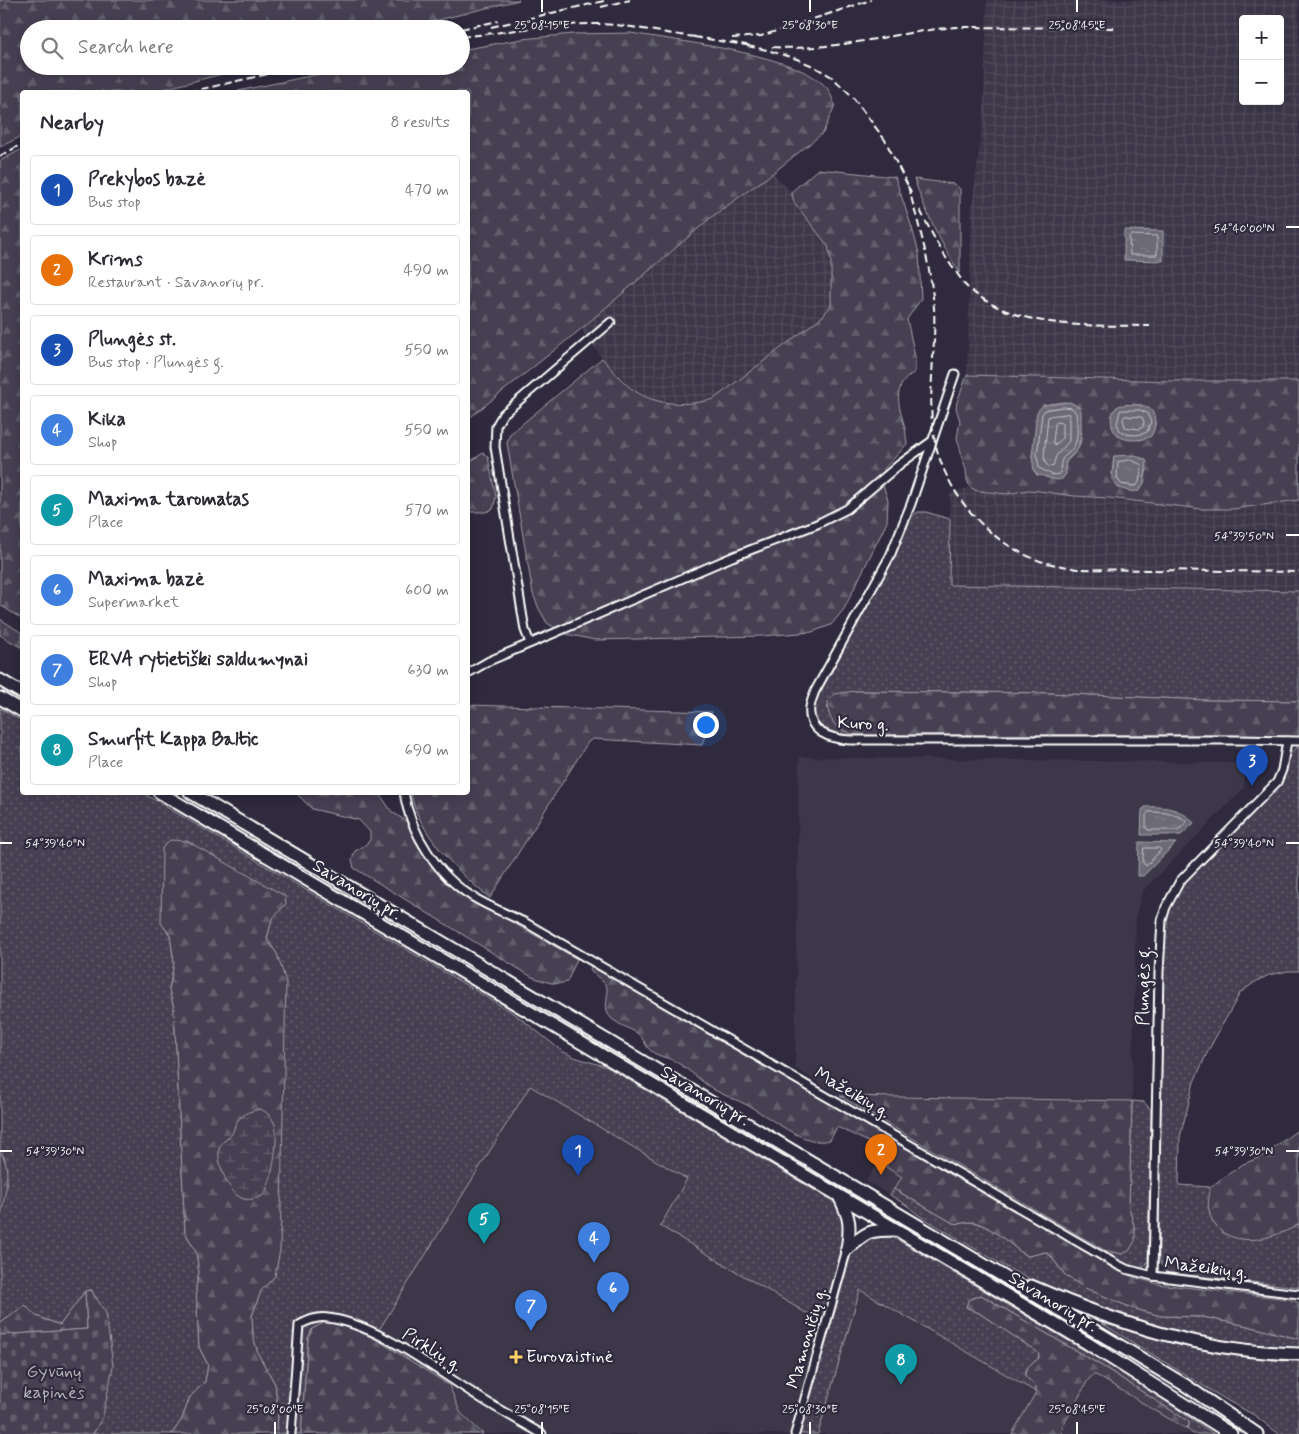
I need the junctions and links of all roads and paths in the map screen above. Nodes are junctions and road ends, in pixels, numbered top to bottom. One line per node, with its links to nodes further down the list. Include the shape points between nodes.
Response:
1 (610, 322): 4 (street, via 503,414 496,426 496,456 525,630)
2 (955, 374): 3 (street, Kuro g.)
3 (932, 441): 4 (street, via 848,509); 10 (street, Kuro g., via 890,556 815,692 810,708 812,719 824,735 850,740)
4 (530, 643): 5 (street)
5 (470, 672)
6 (0, 680): 7 (highway)
7 (20, 692)
8 (0, 698): 9 (highway)
9 (20, 711)
10 (1287, 741): 11 (street, Kuro g.); 19 (street, Plungės g., via 1277,782 1180,881 1162,920)
11 (1299, 742)
12 (164, 795): 15 (highway, Savanorių pr.)
13 (195, 795): 18 (highway, Savanorių pr.)
14 (404, 795): 19 (street, Mažeikių g., via 407,810 423,843 449,879 472,897 534,928 1116,1264)
15 (839, 1196): 16 (highway, Savanorių pr.); 17 (highway, via 848,1215)
16 (898, 1230): 17 (highway, via 867,1232); 25 (highway, Savanorių pr., via 1087,1342)
17 (847, 1250): 24 (street, Mamoničių g.)
18 (985, 1265): 21 (highway, via 1082,1307 1144,1329 1215,1346); 26 (highway, Savanorių pr., via 1185,1385)
19 (1152, 1276): 20 (street, Mažeikių g.)
20 (1299, 1294)
21 (1299, 1354)
22 (291, 1434): 23 (street, Pirklių g., via 299,1325 326,1317 358,1326 388,1340)
23 (542, 1434)
24 (795, 1434)
25 (1231, 1434)
26 (1257, 1434)

